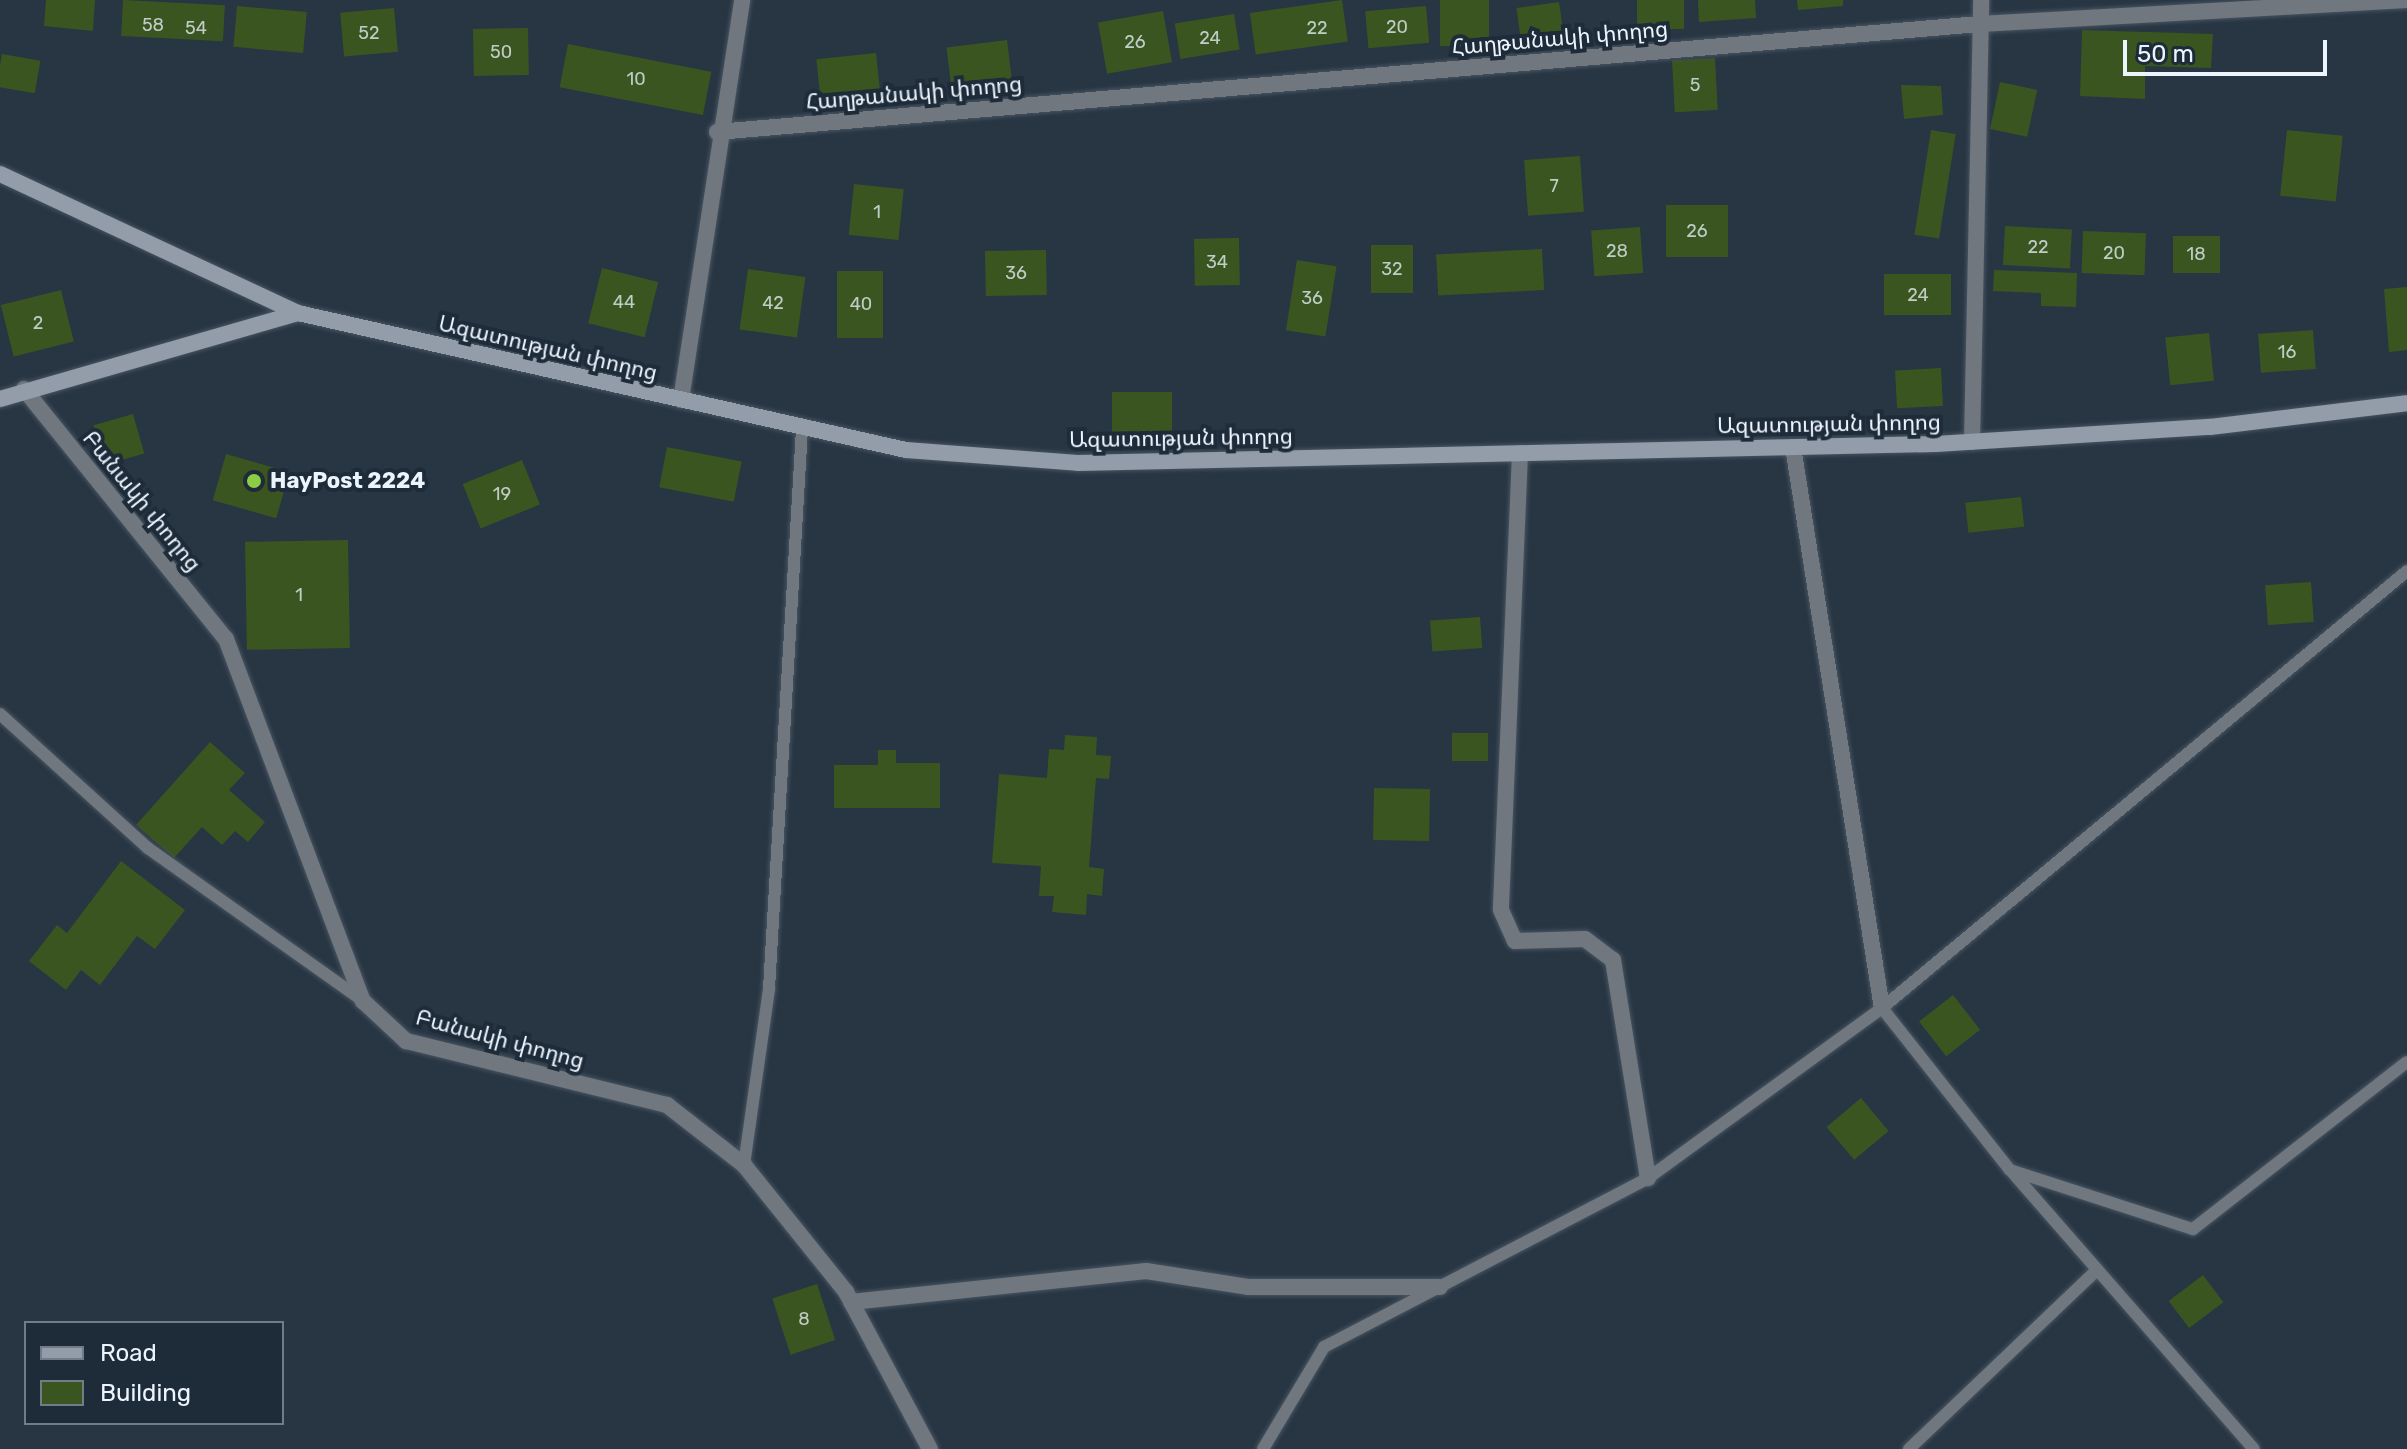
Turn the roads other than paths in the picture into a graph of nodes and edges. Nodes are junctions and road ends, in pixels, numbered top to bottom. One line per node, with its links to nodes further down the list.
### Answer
1 (742, 0): 5 (street)
2 (1981, 0): 4 (street)
3 (2407, 0): 4 (street, Հաղթանակի փողոց)
4 (1979, 24): 5 (street, Հաղթանակի փողոց); 13 (street)
5 (717, 132): 10 (street)
6 (0, 174): 7 (street, Ազատության փողոց)
7 (298, 313): 8 (street); 10 (street, Ազատության փողոց)
8 (24, 389): 9 (street); 18 (street, Բանակի փողոց)
9 (0, 399)
10 (681, 400): 12 (street, Ազատության փողոց)
11 (2407, 403): 13 (street, Ազատության փողոց)
12 (802, 429): 15 (street, Ազատության փողոց); 21 (lane)
13 (1972, 442): 14 (street, Ազատության փողոց)
14 (1793, 447): 15 (street, Ազատության փողոց); 19 (street)
15 (1520, 453): 23 (street)
16 (2407, 571): 19 (lane)
17 (0, 714): 18 (lane)
18 (363, 1001): 21 (street, Բանակի փողոց)
19 (1882, 1008): 22 (lane); 23 (lane)
20 (2407, 1062): 22 (lane)
21 (744, 1165): 26 (street, Բանակի փողոց)
22 (2010, 1170): 24 (lane)
23 (1648, 1178): 25 (lane)
24 (2097, 1270): 29 (lane); 30 (lane)
25 (1440, 1287): 26 (street); 28 (lane)
26 (851, 1302): 27 (street, Բանակի փողոց)
27 (930, 1449)
28 (1263, 1449)
29 (1909, 1449)
30 (2254, 1449)

